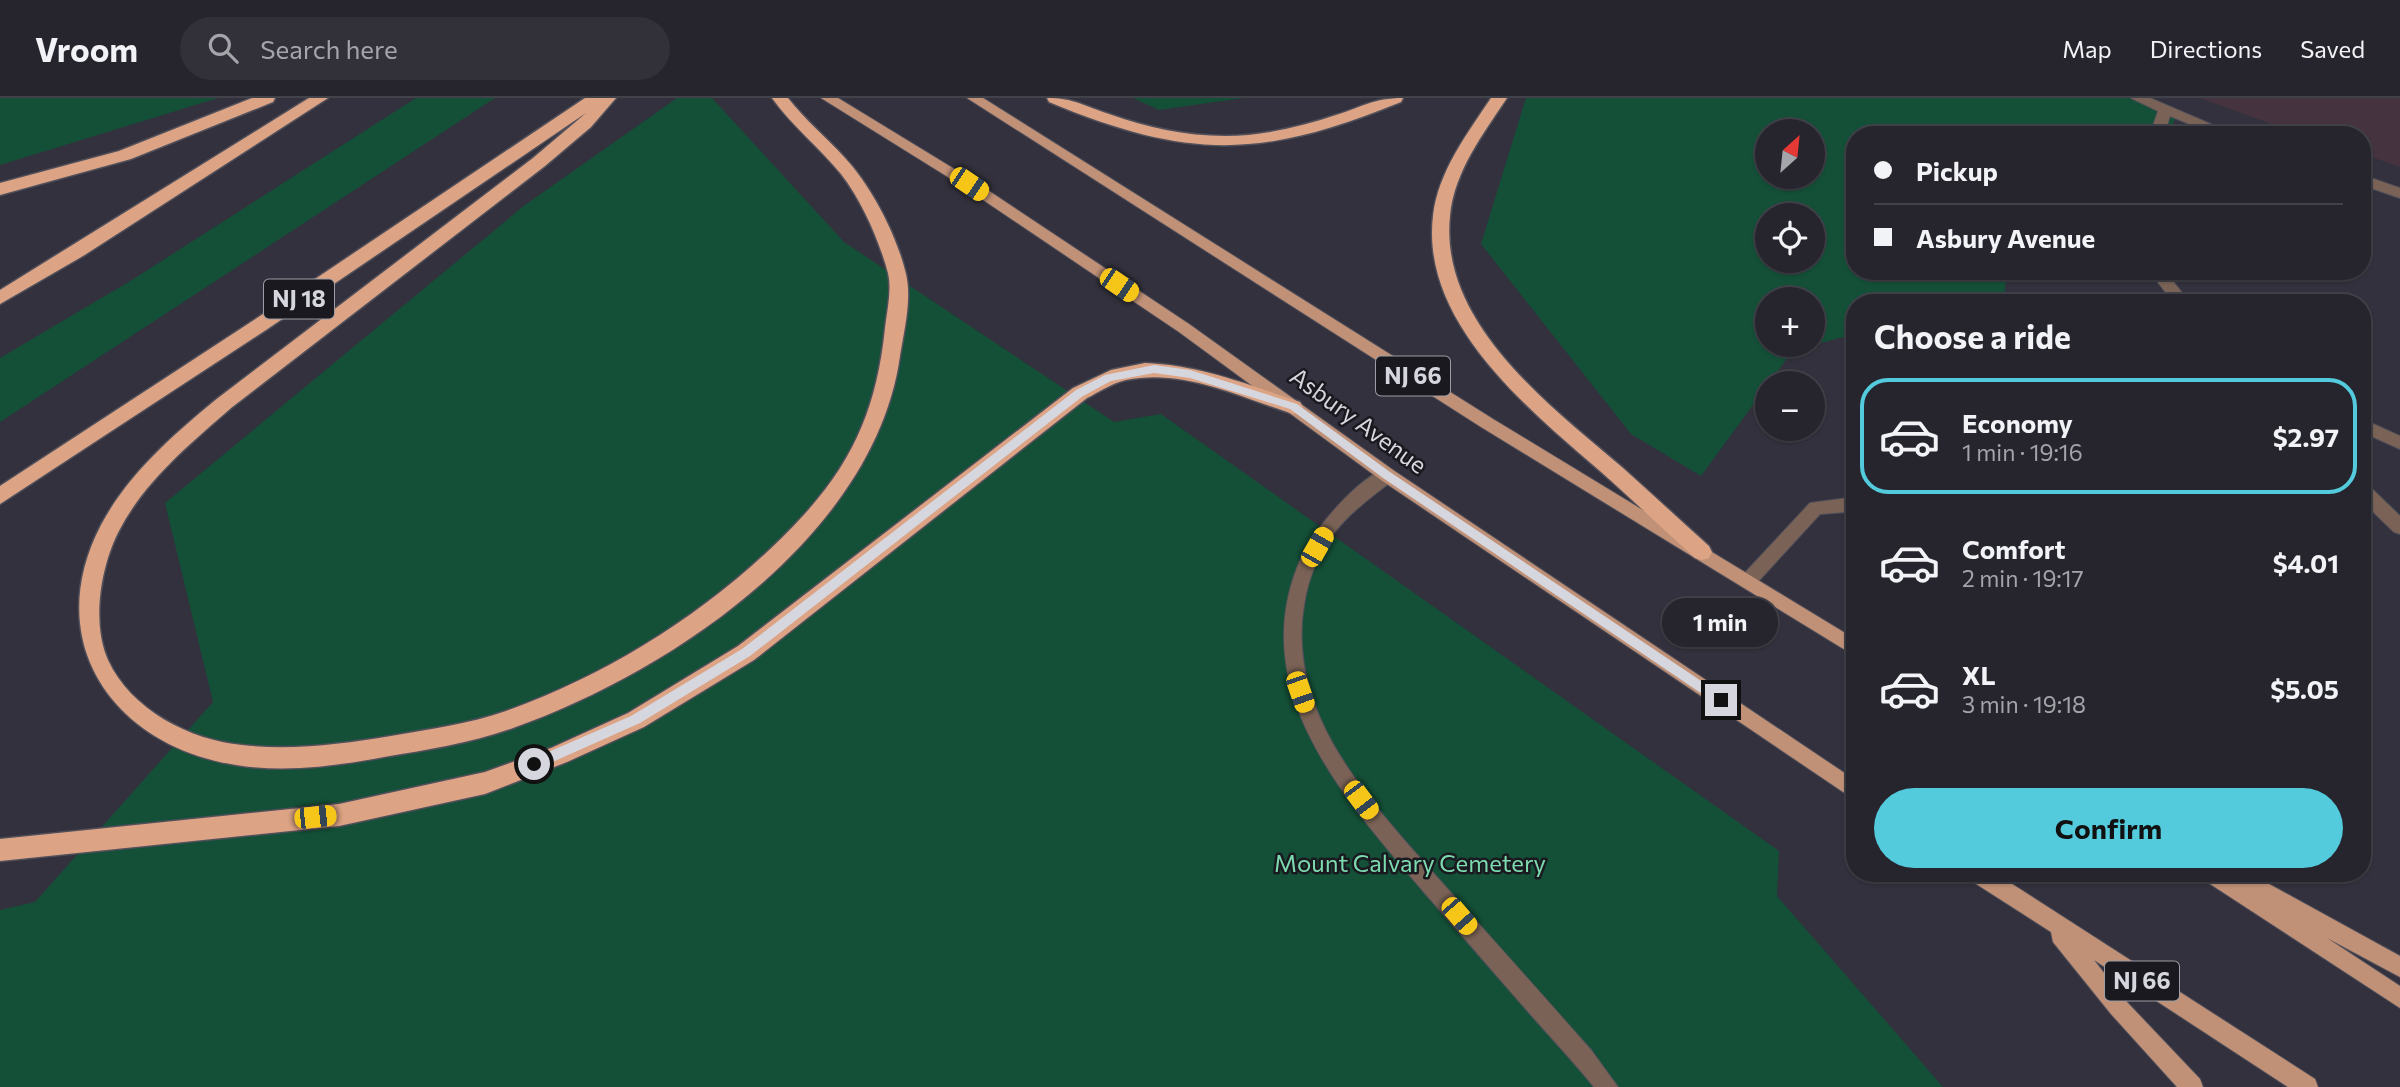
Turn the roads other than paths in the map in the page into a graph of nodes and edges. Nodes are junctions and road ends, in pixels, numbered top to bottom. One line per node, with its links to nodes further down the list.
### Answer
1 (267, 98): 16 (highway)
2 (320, 98): 20 (highway)
3 (596, 98): 25 (highway, NJ 18)
4 (608, 98): 5 (highway)
5 (779, 98)
6 (828, 98): 21 (main road, Asbury Avenue)
7 (974, 98): 29 (main road, NJ 66)
8 (1055, 98): 9 (highway)
9 (1395, 98)
10 (1499, 98): 29 (highway)
11 (2138, 98): 12 (street)
12 (2165, 110): 13 (street); 14 (street)
13 (2160, 126)
14 (2206, 126)
15 (2371, 183): 17 (street)
16 (0, 189)
17 (2400, 193)
18 (2164, 280): 19 (street)
19 (2175, 294)
20 (0, 298)
21 (1293, 407): 24 (main road, Asbury Avenue); 33 (highway)
22 (2371, 430): 23 (street)
23 (2400, 443)
24 (1387, 475): 32 (main road, Asbury Avenue); 40 (street)
25 (0, 496)
26 (2371, 498): 28 (street)
27 (1846, 505): 30 (street)
28 (2397, 520)
29 (1702, 552): 30 (main road, NJ 66)
30 (1748, 581): 31 (main road, NJ 66)
31 (1846, 642)
32 (1846, 785)
33 (0, 850)
34 (1990, 882): 37 (main road, NJ 66)
35 (2225, 882): 39 (main road)
36 (2246, 882): 38 (main road)
37 (2049, 922): 41 (main road); 42 (main road, NJ 66)
38 (2400, 967)
39 (2400, 998)
40 (1606, 1087)
41 (2192, 1087)
42 (2307, 1087)

